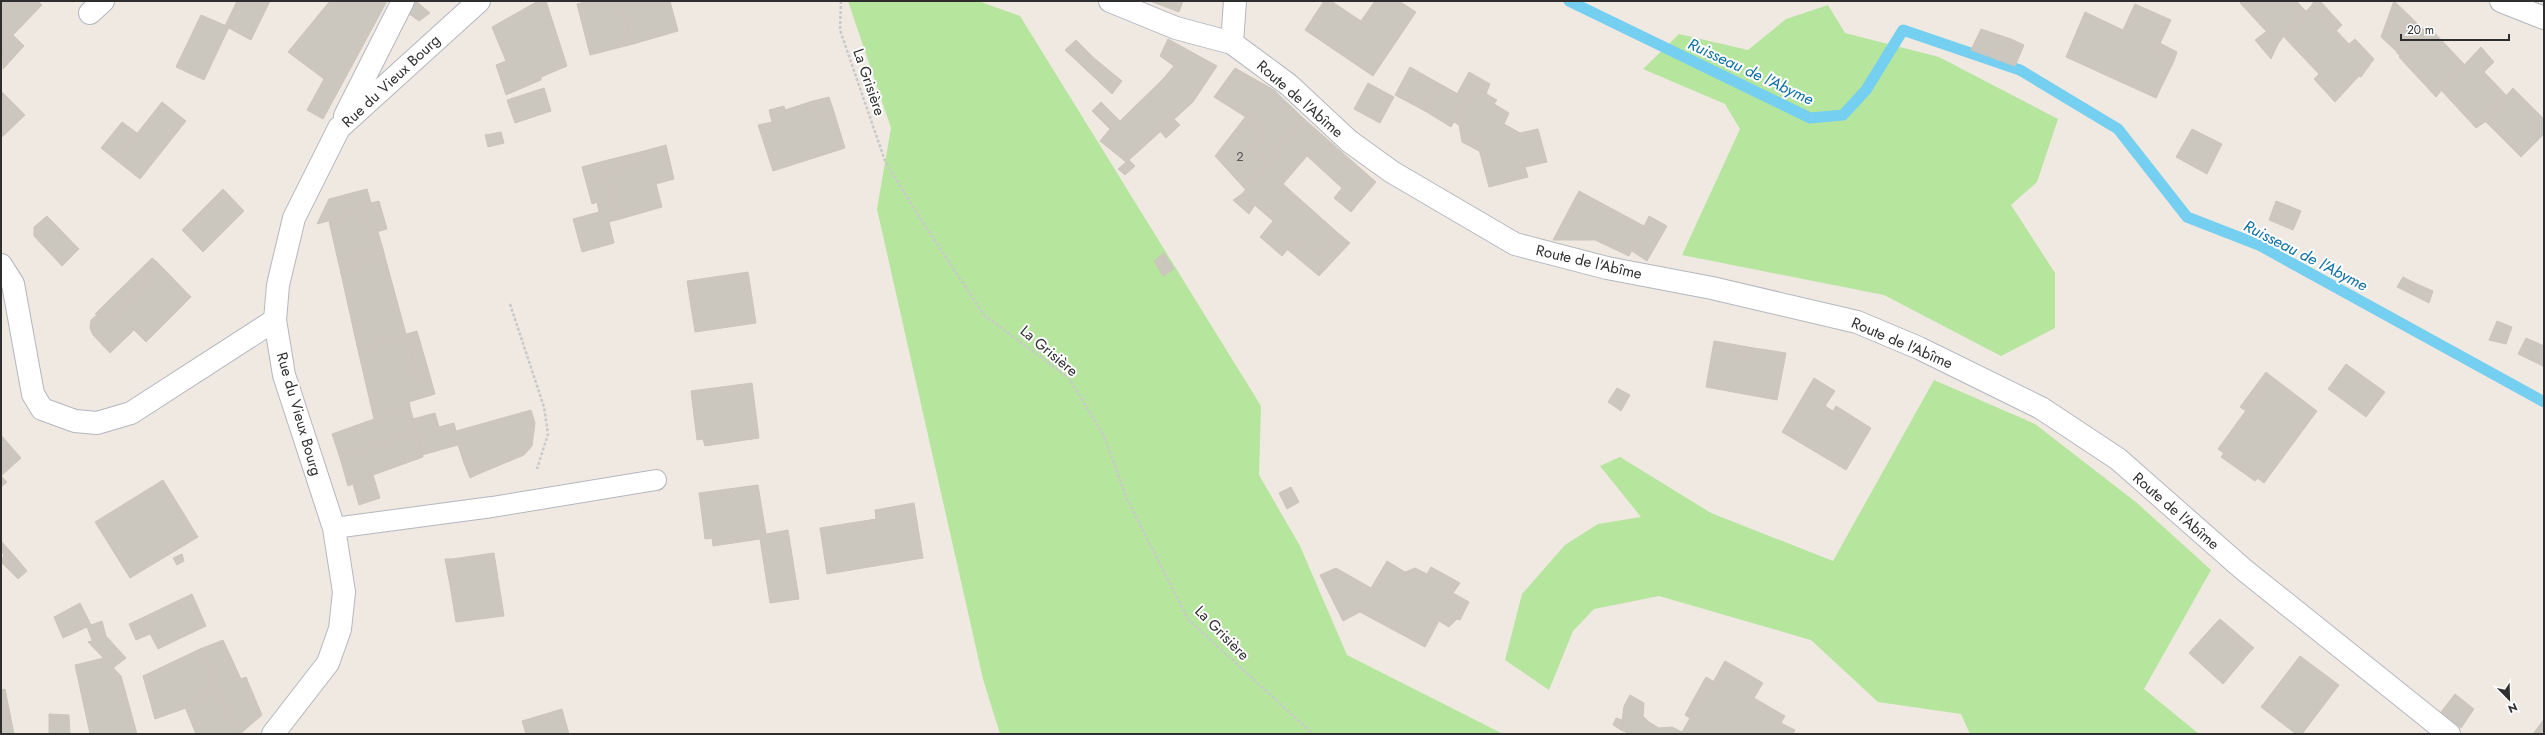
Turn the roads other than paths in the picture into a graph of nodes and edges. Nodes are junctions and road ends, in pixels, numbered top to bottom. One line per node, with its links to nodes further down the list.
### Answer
1 (403, 1): 8 (street)
2 (479, 1): 8 (street, Rue du Vieux Bourg)
3 (1110, 1): 7 (street)
4 (1235, 1): 7 (street)
5 (2501, 1): 6 (street)
6 (2544, 18)
7 (1232, 43): 14 (street, Route de l'Abîme)
8 (339, 128): 10 (street, Rue du Vieux Bourg)
9 (1, 265): 10 (street)
10 (275, 320): 12 (street, Rue du Vieux Bourg)
11 (656, 480): 12 (lane)
12 (334, 528): 13 (street, Rue du Vieux Bourg)
13 (273, 734)
14 (2449, 734)

